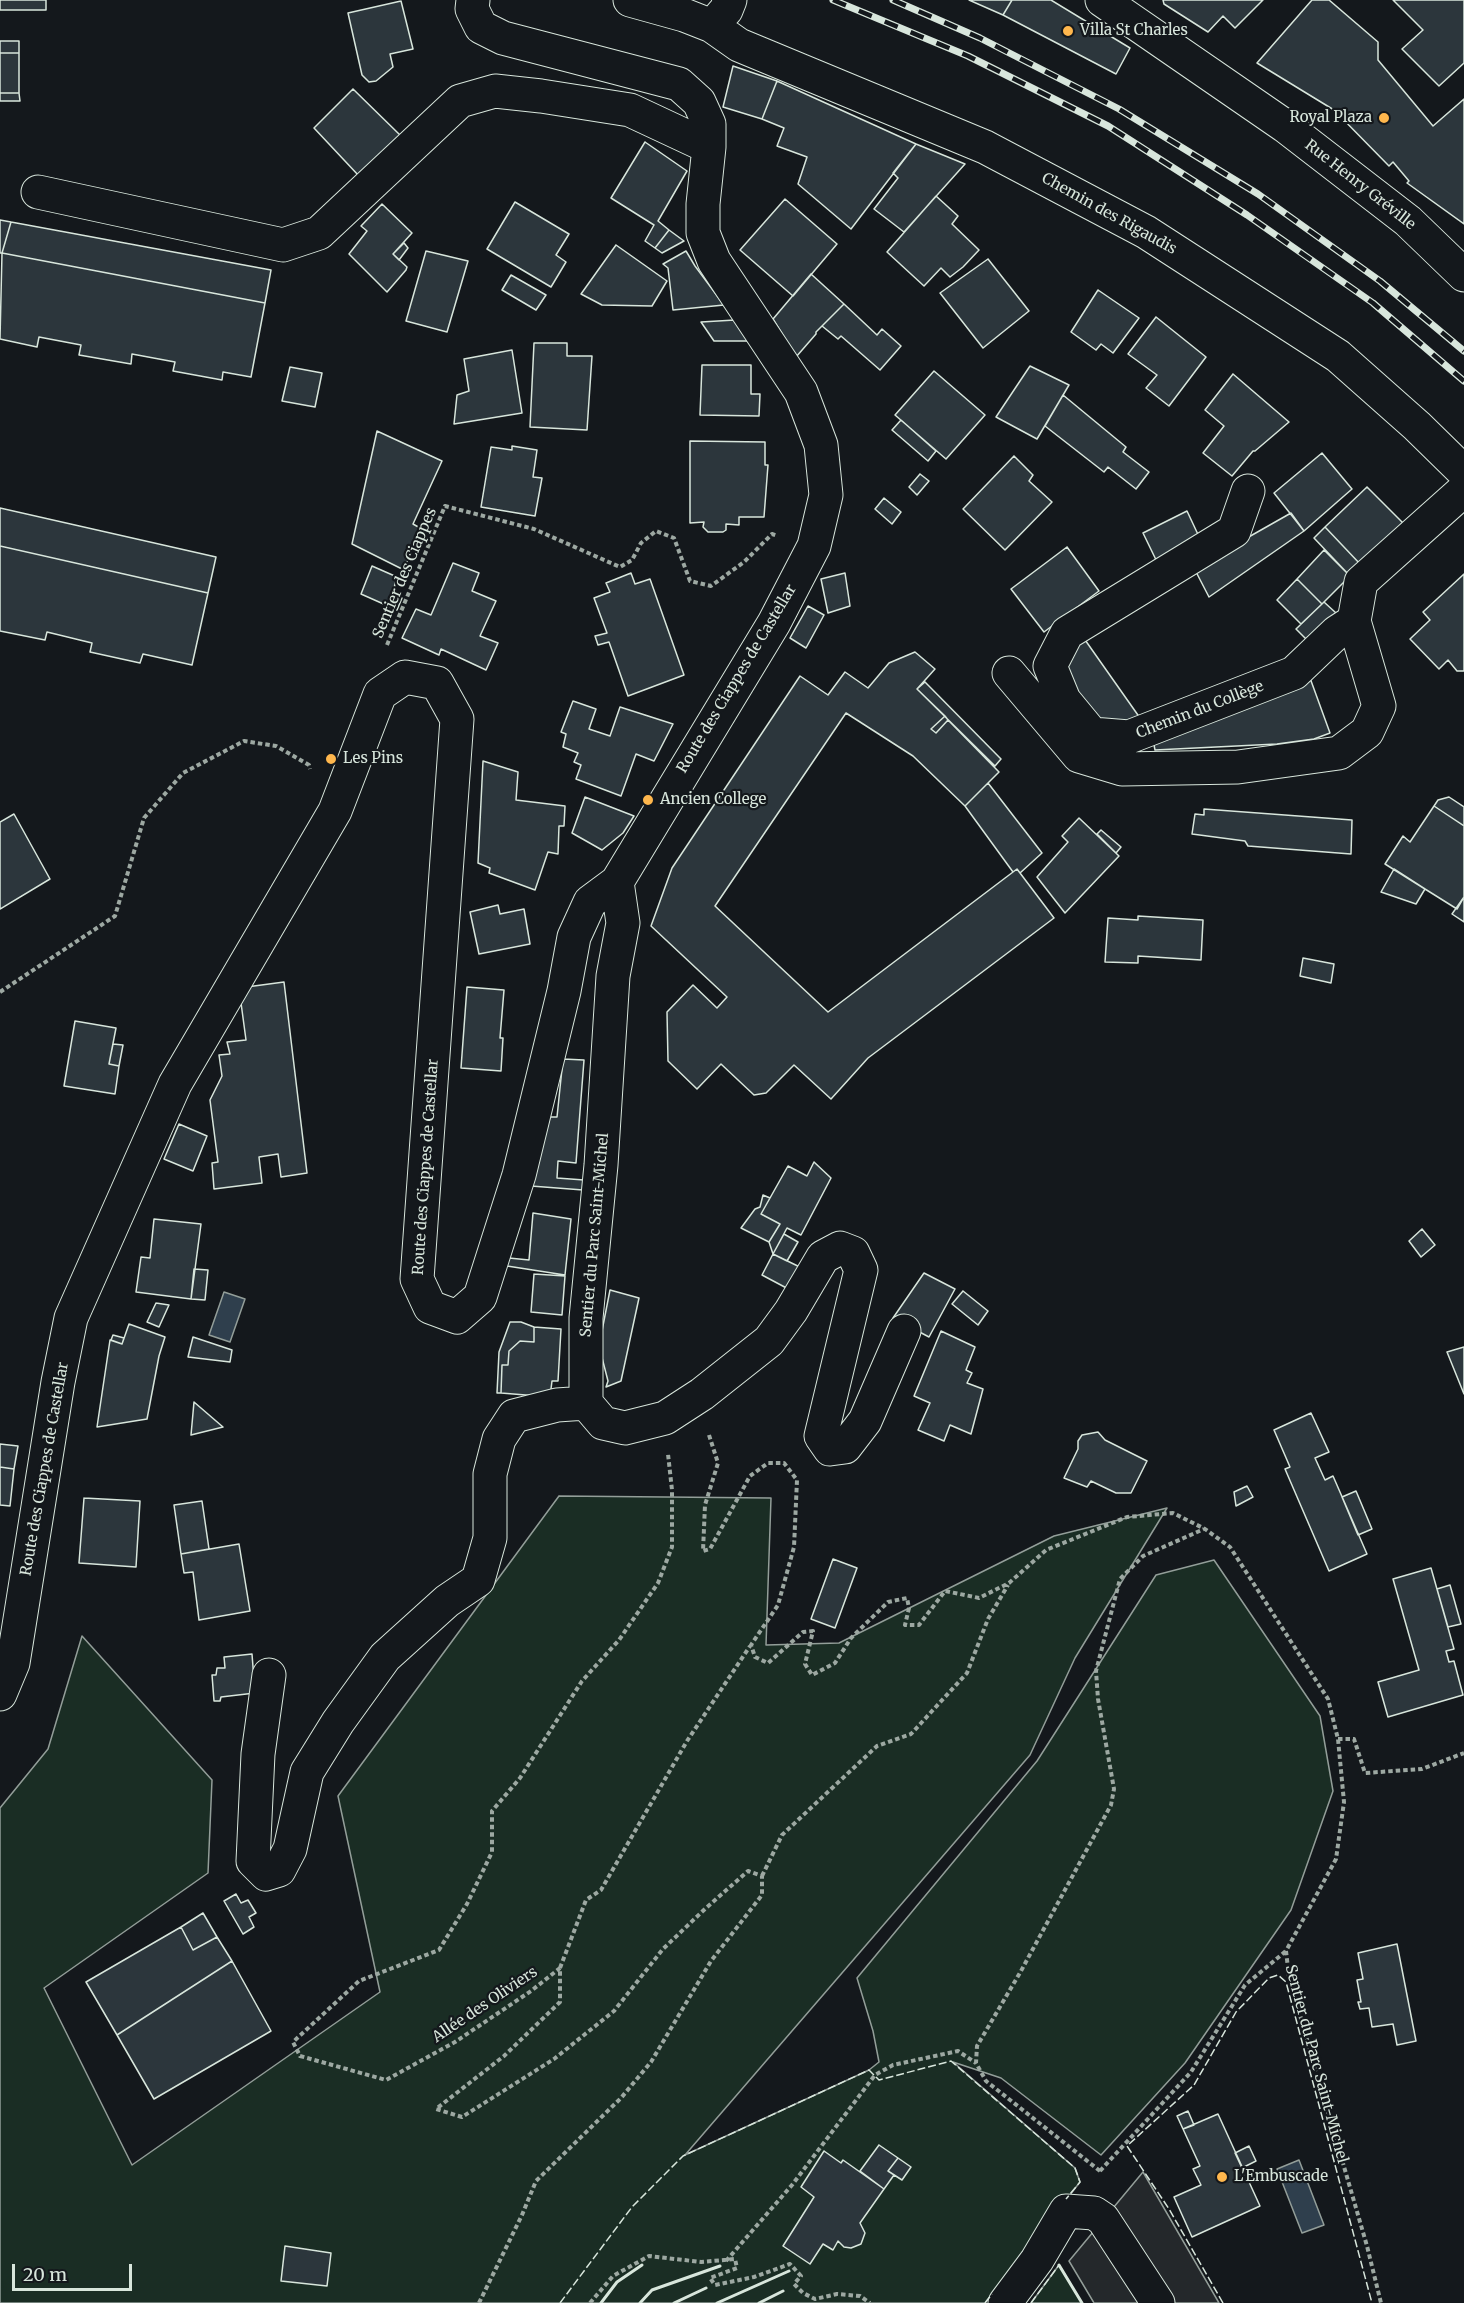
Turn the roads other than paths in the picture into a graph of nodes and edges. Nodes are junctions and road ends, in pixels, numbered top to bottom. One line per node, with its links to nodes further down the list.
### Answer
1 (473, 0): 5 (street, Route des Ciappes de Castellar)
2 (630, 0): 4 (street)
3 (1108, 2): 7 (street, Rue Henry Gréville)
4 (722, 12): 8 (street, Chemin des Rigaudis)
5 (709, 147): 6 (street); 13 (street, Route des Ciappes de Castellar)
6 (39, 192)
7 (1464, 274)
8 (1464, 472)
9 (1464, 490): 11 (street)
10 (1248, 491): 11 (street, Chemin du Collège)
11 (1354, 621): 12 (street)
12 (1009, 673)
13 (617, 882): 15 (street, Sentier du Parc Saint-Michel); 17 (street, Route des Ciappes de Castellar)
14 (904, 1331): 15 (street)
15 (586, 1403): 16 (street)
16 (269, 1675)
17 (0, 1694)
18 (1005, 2303): 19 (street)
19 (1158, 2303)

